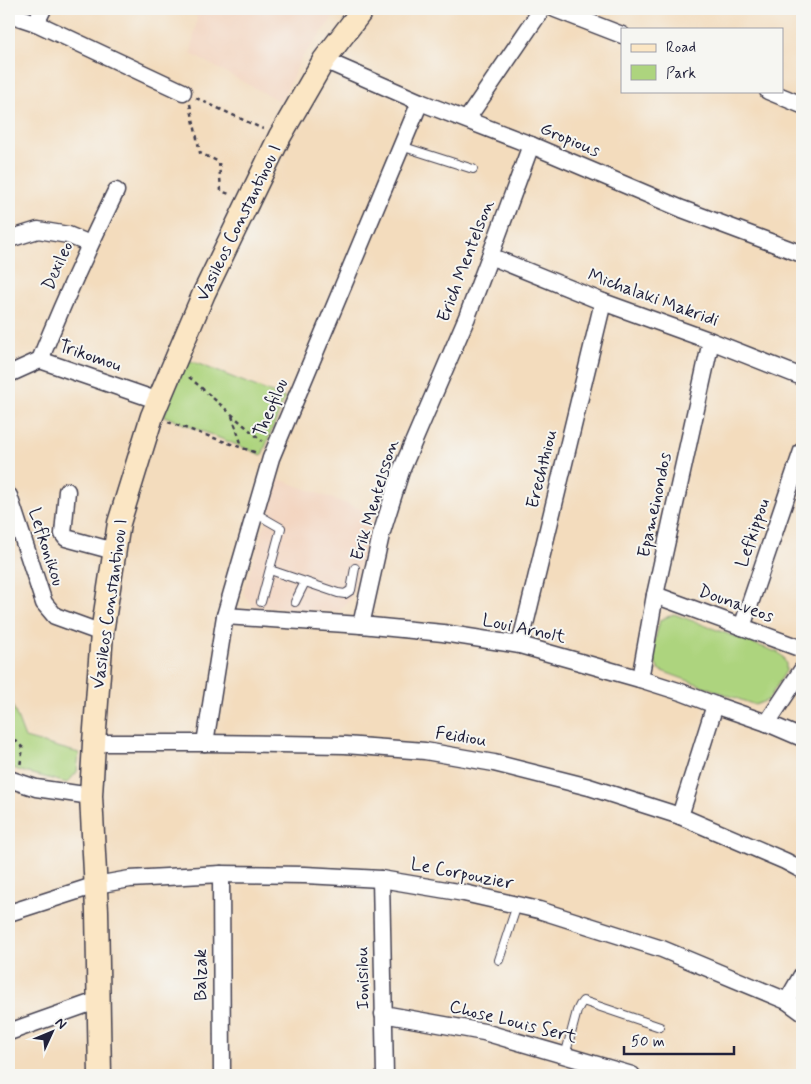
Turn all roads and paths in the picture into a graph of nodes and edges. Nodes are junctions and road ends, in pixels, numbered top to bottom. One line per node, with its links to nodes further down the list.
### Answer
1 (363, 9): 7 (main road, Vasileos Constantinou I)
2 (542, 9): 12 (street)
3 (555, 9): 6 (street)
4 (9, 14): 5 (street)
5 (40, 16): 8 (street)
6 (621, 35)
7 (324, 60): 10 (street, Gropious); 13 (main road, Vasileos Constantinou I)
8 (183, 92): 13 (path); 18 (path)
9 (770, 92): 11 (street)
10 (420, 102): 12 (street, Gropious); 15 (street, Theofilou)
11 (802, 105)
12 (467, 119): 14 (street, Gropious)
13 (280, 136): 18 (main road, Vasileos Constantinou I)
14 (531, 144): 21 (street, Gropious); 22 (street, Erich Mentelson)
15 (401, 146): 16 (lane); 34 (street, Theofilou)
16 (473, 169)
17 (116, 191): 20 (street, Dexileo)
18 (248, 202): 30 (main road, Vasileos Constantinou I)
19 (9, 239): 20 (street)
20 (90, 244): 25 (street, Dexileo)
21 (802, 254)
22 (490, 256): 23 (street, Michalaki Makridi); 29 (street, Erich Mentelson)
23 (603, 302): 24 (street, Michalaki Makridi); 49 (street, Erechthiou)
24 (711, 340): 28 (street, Michalaki Makridi); 42 (street, Epameinondos)
25 (40, 360): 27 (street, Trikomou); 30 (street, Trikomou)
26 (184, 372): 31 (path)
27 (9, 374)
28 (802, 377)
29 (436, 390): 46 (street, Erik Mentelsson)
30 (155, 409): 32 (path); 38 (main road, Vasileos Constantinou I)
31 (232, 414): 32 (path); 34 (path)
32 (242, 447): 34 (path)
33 (802, 451): 47 (street, Lefkippou)
34 (270, 452): 37 (street, Theofilou)
35 (67, 491): 38 (street)
36 (9, 496): 48 (street, Lefkonikou)
37 (255, 513): 40 (lane); 45 (street, Theofilou)
38 (114, 551): 48 (main road, Vasileos Constantinou I)
39 (355, 568): 41 (lane)
40 (270, 570): 41 (lane); 43 (lane)
41 (305, 582): 44 (lane)
42 (655, 595): 47 (street, Dounaveos); 52 (street, Epameinondos)
43 (261, 602)
44 (296, 602)
45 (225, 616): 46 (street, Loui Arnolt); 58 (street, Theofilou)
46 (360, 625): 49 (street, Loui Arnolt)
47 (742, 627): 50 (street, Dounaveos)
48 (102, 633): 57 (main road, Vasileos Constantinou I)
49 (520, 645): 52 (street, Loui Arnolt)
50 (802, 650)
51 (802, 670): 54 (street)
52 (640, 679): 53 (street, Loui Arnolt)
53 (715, 705): 54 (street, Loui Arnolt); 61 (street)
54 (768, 723): 56 (street, Loui Arnolt)
55 (9, 734): 59 (path)
56 (802, 738)
57 (94, 743): 58 (street, Feidiou); 60 (main road, Vasileos Constantinou I)
58 (205, 743): 61 (street, Feidiou)
59 (13, 780): 60 (street)
60 (92, 796): 65 (main road, Vasileos Constantinou I)
61 (680, 816): 62 (street, Feidiou)
62 (802, 870)
63 (221, 874): 64 (street, Le Corpouzier); 65 (street, Le Corpouzier); 78 (street, Balzak)
64 (381, 880): 66 (street, Le Corpouzier); 73 (street, Ionisilou)
65 (96, 885): 67 (street, Le Corpouzier); 70 (main road, Vasileos Constantinou I)
66 (517, 905): 68 (lane); 71 (street, Le Corpouzier)
67 (9, 914)
68 (499, 960)
69 (802, 976): 71 (street)
70 (99, 1000): 75 (street); 77 (main road, Vasileos Constantinou I)
71 (787, 1001): 72 (street, Le Corpouzier)
72 (802, 1012)
73 (383, 1014): 76 (street, Chose Louis Sert); 79 (street, Ionisilou)
74 (660, 1027): 76 (lane)
75 (9, 1032)
76 (565, 1056): 80 (street, Chose Louis Sert)
77 (100, 1075)
78 (222, 1075)
79 (385, 1075)
80 (632, 1075)

